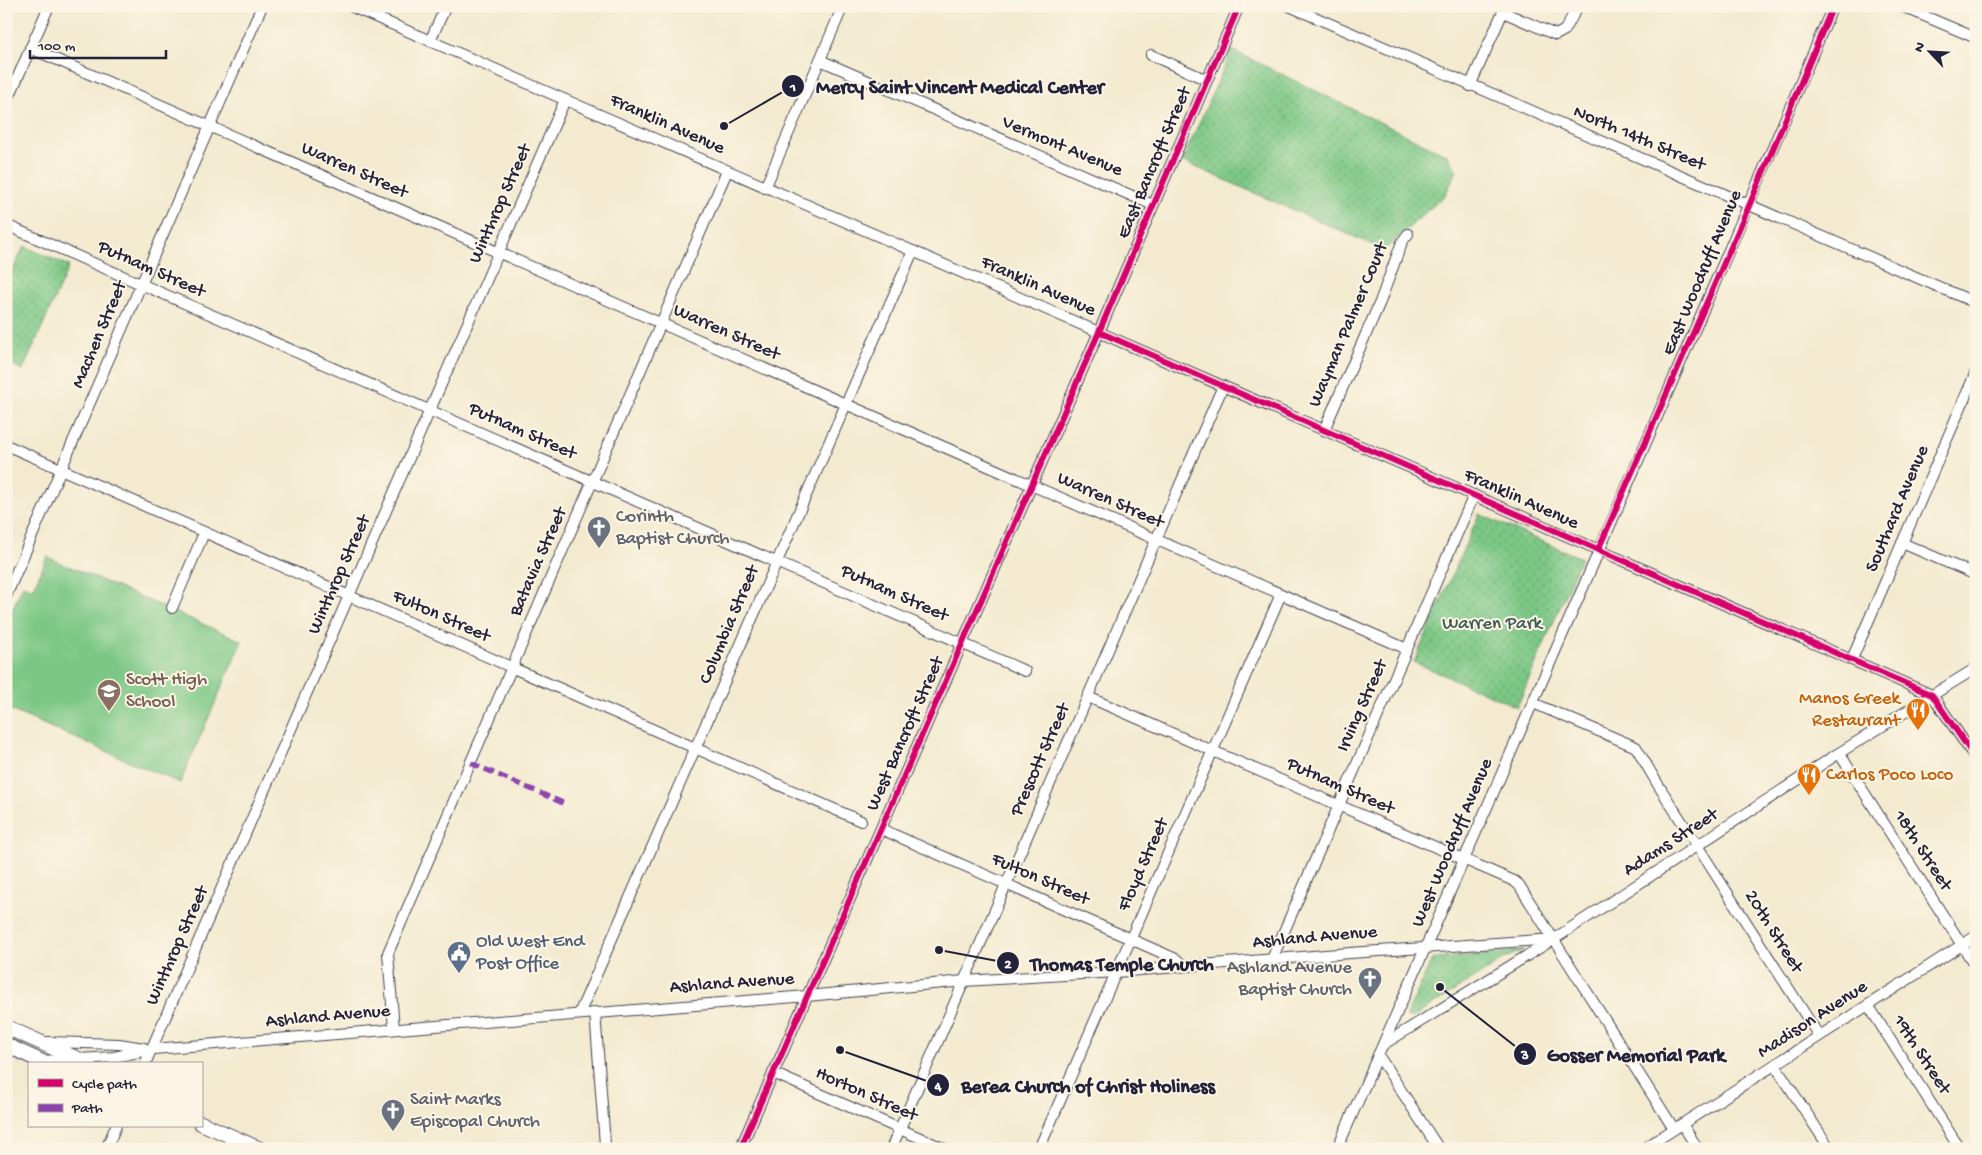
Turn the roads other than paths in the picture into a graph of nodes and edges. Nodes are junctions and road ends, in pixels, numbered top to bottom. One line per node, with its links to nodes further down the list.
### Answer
1 (48, 6): 14 (street)
2 (262, 6): 21 (street, Machen Street)
3 (350, 6): 13 (street, Franklin Avenue)
4 (446, 6): 13 (street)
5 (843, 6): 16 (street)
6 (1239, 6): 17 (street, East Bancroft Street)
7 (1288, 6): 18 (street, North 14th Street)
8 (1578, 6): 11 (street)
9 (1833, 6): 25 (street, East Woodruff Avenue)
10 (1901, 6): 12 (street)
11 (1504, 9): 18 (street)
12 (1976, 38)
13 (430, 41): 19 (street, Franklin Avenue)
14 (30, 48): 20 (street); 21 (street, Warren Street)
15 (1151, 55): 17 (street)
16 (820, 60): 23 (street); 24 (street, Vermont Avenue)
17 (1207, 80): 24 (street, East Bancroft Street)
18 (1470, 86): 25 (street, North 14th Street)
19 (565, 100): 22 (street, Franklin Avenue); 29 (street, Winthrop Street)
20 (6, 104)
21 (210, 127): 29 (street, Warren Street); 30 (street, Machen Street)
22 (728, 171): 23 (street, Franklin Avenue); 32 (street, Batavia Street)
23 (765, 188): 28 (street, Franklin Avenue)
24 (1153, 205): 33 (street, East Bancroft Street)
25 (1749, 206): 31 (street, North 14th Street); 47 (street, East Woodruff Avenue)
26 (6, 225): 30 (street, Putnam Street)
27 (1408, 234): 38 (street, Wayman Palmer Court)
28 (913, 251): 33 (street, Franklin Avenue); 36 (street, Columbia Street)
29 (499, 253): 32 (street, Warren Street); 37 (street, Winthrop Street)
30 (142, 284): 37 (street, Putnam Street); 40 (street, Machen Street)
31 (1976, 303)
32 (662, 324): 36 (street, Warren Street); 41 (street, Batavia Street)
33 (1099, 332): 35 (street, Franklin Avenue); 42 (street, West Bancroft Street)
34 (1976, 372): 46 (street, Southard Avenue)
35 (1223, 386): 38 (street, Franklin Avenue); 45 (street, Prescott Street)
36 (846, 404): 42 (street, Warren Street); 48 (street, Columbia Street)
37 (430, 411): 41 (street, Putnam Street); 52 (street, Winthrop Street)
38 (1324, 430): 43 (street, Franklin Avenue)
39 (6, 445): 40 (street, Fulton Street)
40 (61, 470): 44 (street, Fulton Street); 51 (street, Machen Street)
41 (593, 482): 48 (street, Putnam Street); 57 (street, Batavia Street)
42 (1031, 486): 45 (street, Warren Street); 54 (street, West Bancroft Street)
43 (1474, 496): 47 (street, Franklin Avenue); 55 (street, Irving Street)
44 (204, 533): 52 (street, Fulton Street); 53 (street)
45 (1156, 540): 50 (street, Warren Street); 61 (street, Prescott Street)
46 (1902, 543): 49 (street); 56 (street, Southard Avenue)
47 (1598, 550): 56 (street, Franklin Avenue); 62 (street, West Woodruff Avenue)
48 (777, 562): 54 (street, Putnam Street); 63 (street, Columbia Street)
49 (1976, 575)
50 (1281, 594): 55 (street, Warren Street); 64 (street, Floyd Street)
51 (6, 596)
52 (350, 596): 57 (street, Fulton Street); 93 (street, Winthrop Street)
53 (172, 608)
54 (962, 643): 59 (street, Putnam Street); 69 (street, West Bancroft Street)
55 (1407, 649): 67 (street, Irving Street)
56 (1852, 660): 60 (street, Franklin Avenue)
57 (511, 668): 63 (street, Fulton Street); 88 (street, Batavia Street)
58 (1976, 668): 60 (street, Adams Street)
59 (1025, 670)
60 (1932, 695): 65 (street, Adams Street); 66 (street)
61 (1088, 697): 64 (street, Putnam Street); 72 (street, Prescott Street)
62 (1532, 703): 70 (street); 71 (street, West Woodruff Avenue)
63 (696, 748): 68 (street, Fulton Street); 86 (street, Columbia Street)
64 (1213, 751): 67 (street, Putnam Street); 75 (street, Floyd Street)
65 (1839, 753): 70 (street, Adams Street); 76 (street, 18th Street)
66 (1976, 759)
67 (1339, 806): 71 (street, Putnam Street); 78 (street, Irving Street)
68 (861, 821)
69 (880, 829): 72 (street, Fulton Street); 83 (street, West Bancroft Street)
70 (1698, 846): 74 (street, Adams Street); 89 (street, 20th Street)
71 (1464, 860): 74 (street, Putnam Street); 77 (street, West Woodruff Avenue)
72 (1006, 884): 75 (street, Fulton Street); 82 (street, Prescott Street)
73 (1976, 936): 76 (street, Madison Avenue)
74 (1554, 939): 77 (street, Ashland Avenue); 91 (street, Adams Street); 101 (street, Putnam Street)
75 (1130, 940): 79 (street, Fulton Street); 81 (street, Floyd Street)
76 (1962, 945): 80 (street, 18th Street); 84 (street, Madison Avenue)
77 (1427, 947): 78 (street, Ashland Avenue); 91 (street, West Woodruff Avenue)
78 (1272, 959): 79 (street, Ashland Avenue)
79 (1184, 966): 81 (street, Ashland Avenue)
80 (1976, 967)
81 (1116, 972): 82 (street, Ashland Avenue); 111 (street, Floyd Street)
82 (964, 981): 83 (street, Ashland Avenue); 103 (street, Prescott Street)
83 (807, 996): 85 (street, Ashland Avenue); 99 (street, West Bancroft Street)
84 (1868, 1005): 89 (street, Madison Avenue); 117 (street, 19th Street)
85 (595, 1012): 86 (street, Ashland Avenue); 105 (street)
86 (579, 1014): 88 (street, Ashland Avenue)
87 (6, 1026): 90 (main road)
88 (394, 1029): 93 (street, Ashland Avenue)
89 (1819, 1036): 98 (street, Madison Avenue)
90 (43, 1042): 93 (street, Ashland Avenue); 96 (main road)
91 (1383, 1044): 94 (street, West Woodruff Avenue)
92 (6, 1046): 95 (main road)
93 (153, 1049): 96 (street, Ashland Avenue); 97 (street, Winthrop Street)
94 (1378, 1055): 112 (street, West Woodruff Avenue); 113 (street)
95 (44, 1062): 96 (street, Ashland Avenue)
96 (85, 1062)
97 (147, 1062)
98 (1775, 1065): 101 (street, Madison Avenue); 116 (street)
99 (773, 1073): 103 (street, Horton Street); 108 (street, West Bancroft Street)
100 (202, 1124): 104 (main road)
101 (1678, 1127): 114 (street, Madison Avenue); 115 (street, Putnam Street)
102 (115, 1128): 106 (street)
103 (900, 1129): 109 (street, Prescott Street); 110 (street, Horton Street)
104 (230, 1142): 107 (main road)
105 (606, 1145)
106 (106, 1149)
107 (260, 1149)
108 (740, 1149)
109 (891, 1149)
110 (945, 1149)
111 (1039, 1149)
112 (1337, 1149)
113 (1439, 1149)
114 (1643, 1149)
115 (1698, 1149)
116 (1830, 1149)
117 (1960, 1149)

